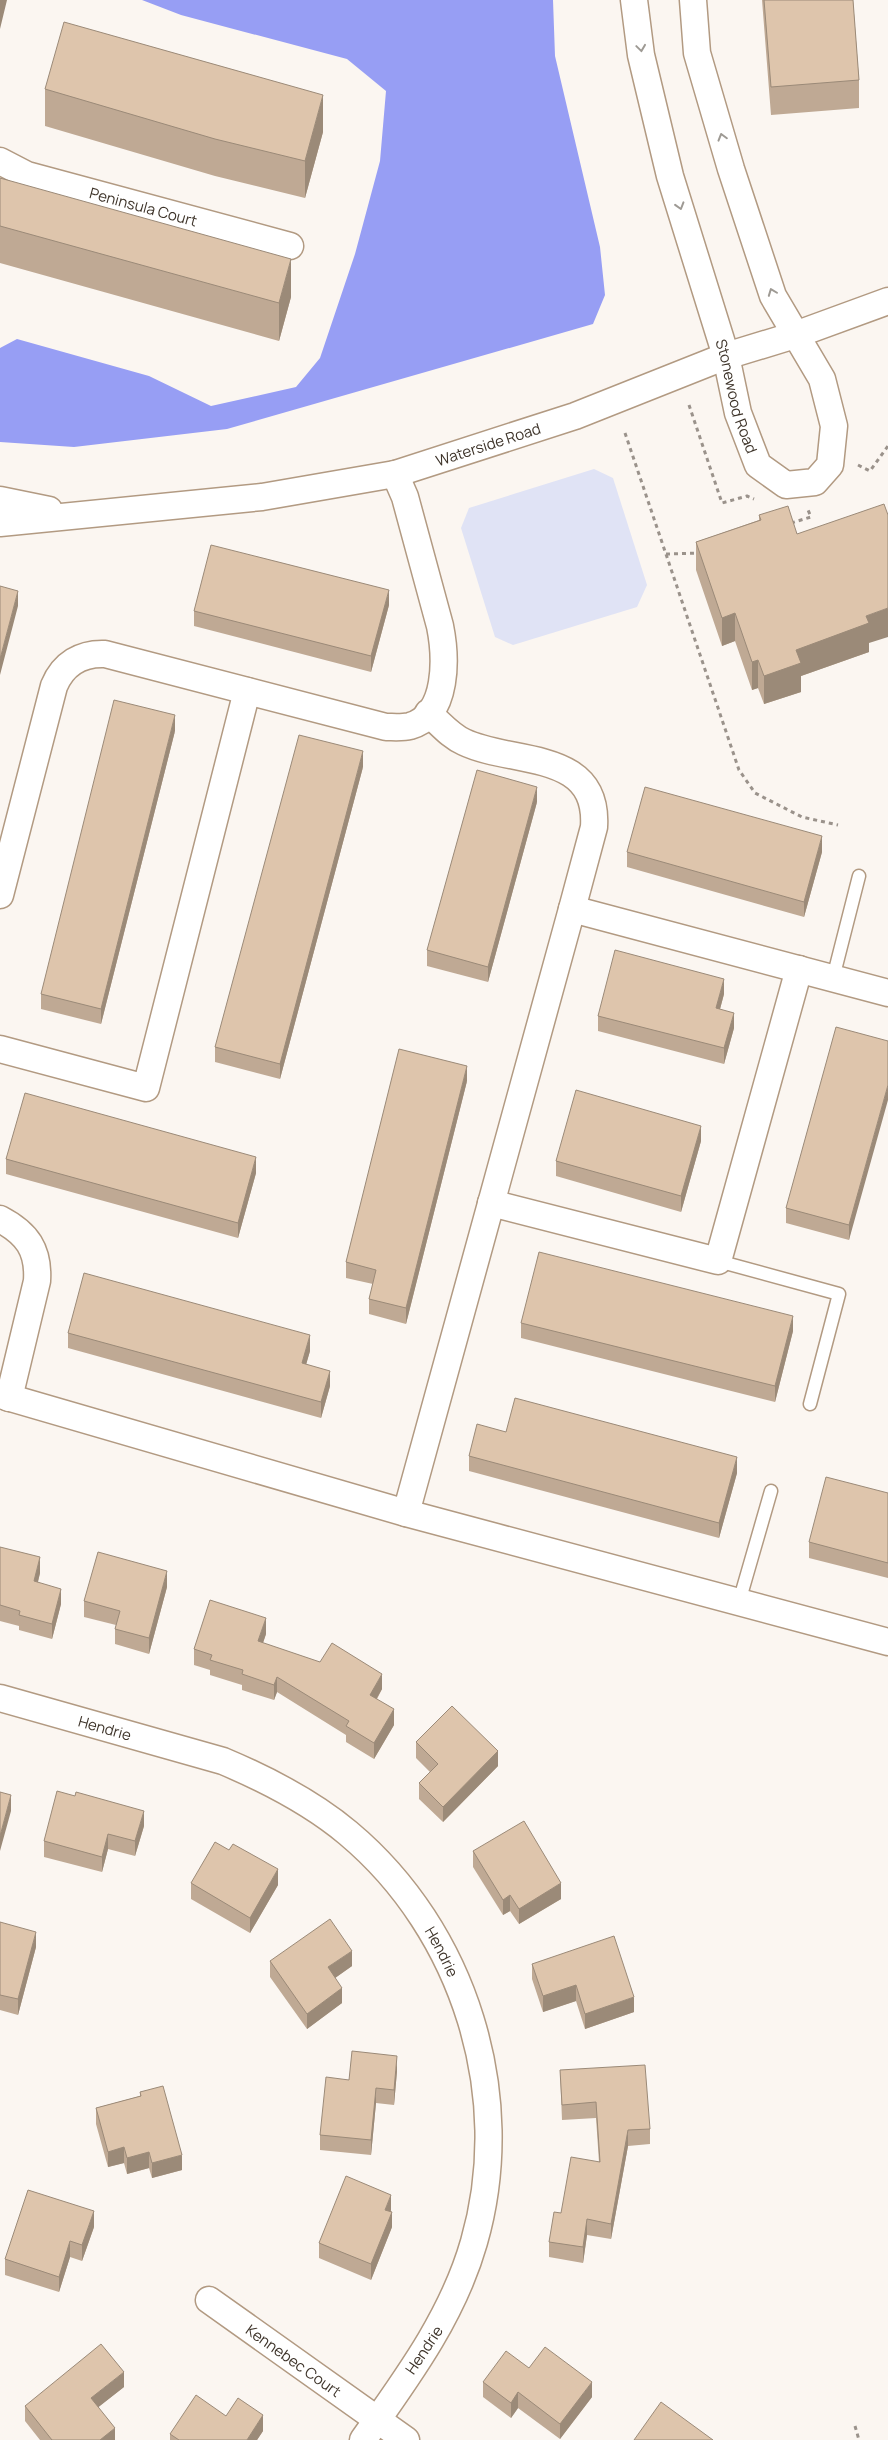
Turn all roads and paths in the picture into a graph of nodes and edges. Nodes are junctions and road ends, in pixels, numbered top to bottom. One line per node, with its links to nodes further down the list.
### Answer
1 (634, 0): 7 (street, Stonewood Road, one-way to 7)
2 (693, 0): 6 (street, Stonewood Road, one-way to 2)
3 (0, 161): 4 (street, Peninsula Court)
4 (290, 246)
5 (888, 301): 6 (street, Waterside Road)
6 (795, 335): 7 (street, Waterside Road); 7 (street, Stonewood Road)
7 (726, 356): 9 (street, Waterside Road)
8 (625, 433): 16 (path)
9 (395, 474): 12 (street, Waterside Road); 18 (street)
10 (0, 500): 12 (street, Waterside Road)
11 (807, 508): 14 (path)
12 (71, 515): 13 (street, Waterside Road)
13 (0, 523)
14 (785, 525)
15 (708, 552): 16 (path)
16 (666, 554): 19 (path)
17 (247, 691): 18 (street); 21 (street); 26 (street)
18 (428, 713): 22 (street)
19 (838, 825)
20 (860, 876): 24 (lane)
21 (0, 895)
22 (572, 909): 23 (street); 27 (street)
23 (799, 969): 24 (street); 29 (street)
24 (833, 978): 25 (street)
25 (888, 993)
26 (0, 1049)
27 (491, 1203): 29 (street); 33 (street)
28 (0, 1219): 30 (street)
29 (718, 1261): 31 (lane)
30 (4, 1397): 33 (street)
31 (810, 1404)
32 (771, 1491): 34 (lane)
33 (406, 1513): 34 (street)
34 (739, 1602): 35 (street)
35 (888, 1642)
36 (0, 1698): 39 (street, Hendrie)
37 (208, 2300): 39 (street, Kennebec Court)
38 (855, 2426): 41 (path)
39 (370, 2430): 40 (street, Kennebec Court)
40 (406, 2440)
41 (859, 2440)

